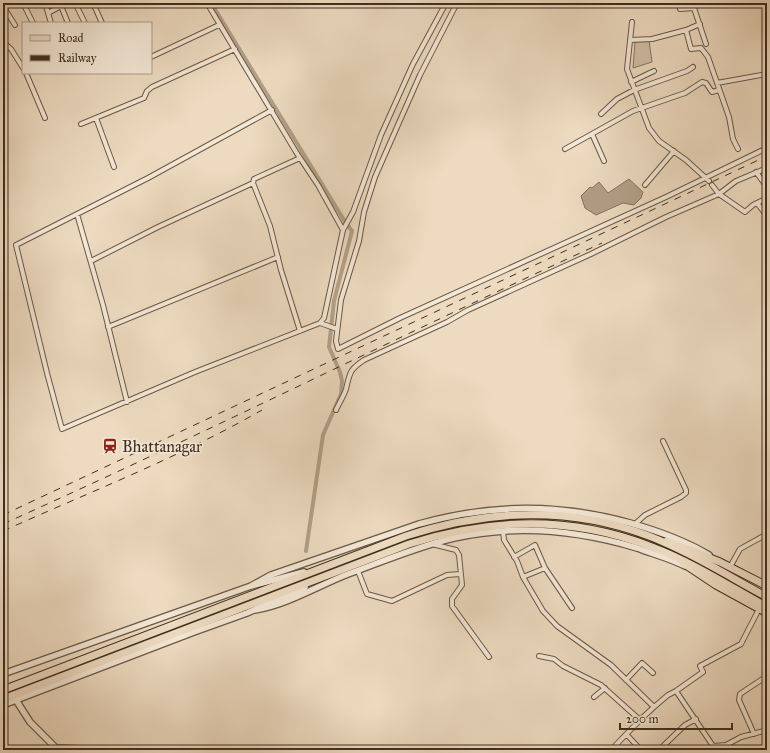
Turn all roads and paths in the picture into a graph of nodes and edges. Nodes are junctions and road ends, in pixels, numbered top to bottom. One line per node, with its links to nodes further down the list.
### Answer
1 (23, 3): 12 (street)
2 (45, 3): 11 (street)
3 (75, 3): 15 (street)
4 (93, 3): 16 (street)
5 (214, 3): 9 (street)
6 (446, 3): 62 (street)
7 (457, 3): 67 (street)
8 (679, 3): 18 (street)
9 (208, 4): 20 (street)
10 (3, 6): 19 (street)
11 (48, 13): 13 (street); 14 (street)
12 (32, 22)
13 (51, 22)
14 (68, 22)
15 (84, 22)
16 (102, 22)
17 (632, 22): 22 (street)
18 (700, 24): 21 (street); 24 (street)
19 (15, 25)
20 (219, 25): 25 (street); 26 (street)
21 (686, 30): 22 (street); 33 (street)
22 (630, 40): 32 (street)
23 (4, 44): 27 (street)
24 (706, 44)
25 (235, 49): 37 (street); 40 (street)
26 (152, 57)
27 (22, 66)
28 (693, 67): 34 (street)
29 (654, 71): 32 (street)
30 (26, 74): 39 (street)
31 (767, 74): 33 (street)
32 (631, 82): 34 (street)
33 (717, 83): 35 (street)
34 (634, 90): 36 (street); 38 (street)
35 (719, 90): 36 (street); 45 (street)
36 (641, 108): 42 (street); 46 (street)
37 (272, 110): 47 (street); 60 (street)
38 (601, 114)
39 (45, 118)
40 (96, 118): 41 (street); 49 (street)
41 (82, 124)
42 (592, 134): 44 (street); 48 (street)
43 (767, 148): 52 (street)
44 (565, 149)
45 (738, 149)
46 (674, 151): 52 (street); 54 (street)
47 (300, 158): 53 (street); 62 (street)
48 (604, 161)
49 (114, 167)
50 (767, 168): 51 (street)
51 (756, 172): 56 (street); 57 (street)
52 (707, 179): 67 (street)
53 (253, 183): 63 (street); 64 (street)
54 (646, 185)
55 (712, 185): 57 (street)
56 (767, 187)
57 (719, 194): 59 (street); 70 (street)
58 (767, 198): 59 (street)
59 (757, 203): 61 (street)
60 (77, 214): 64 (street); 69 (street)
61 (767, 216)
62 (343, 230): 65 (street)
63 (278, 257): 66 (street); 68 (street)
64 (91, 261): 66 (street)
65 (320, 323): 67 (street); 68 (street)
66 (108, 327): 69 (street)
67 (337, 329)
68 (300, 331): 69 (street)
69 (127, 402)
70 (336, 410)
71 (663, 441): 72 (street)
72 (635, 524): 79 (street); 88 (street)
73 (503, 531): 76 (street); 78 (street); 85 (street)
74 (767, 534): 80 (street)
75 (649, 536): 79 (main road); 81 (main road); 90 (main road)
76 (432, 544): 84 (street); 86 (street)
77 (668, 554): 83 (main road); 85 (main road); 92 (main road)
78 (514, 557): 82 (street); 87 (street)
79 (720, 562): 80 (main road)
80 (730, 567): 89 (main road)
81 (320, 568): 88 (street); 102 (main road)
82 (545, 568): 87 (street); 91 (street)
83 (337, 571): 93 (street); 105 (main road)
84 (358, 571): 86 (street); 93 (street)
85 (698, 573): 92 (main road)
86 (460, 574): 96 (street)
87 (523, 577): 100 (street)
88 (251, 586): 98 (street)
89 (767, 586)
90 (767, 597)
91 (572, 608)
92 (763, 608): 94 (main road); 103 (street)
93 (255, 610): 106 (street)
94 (767, 613)
95 (539, 656): 101 (street)
96 (489, 657)
97 (653, 673): 100 (street)
98 (3, 674)
99 (767, 676): 112 (street)
100 (626, 680): 108 (street)
101 (604, 688): 104 (street); 109 (street)
102 (3, 690)
103 (676, 691): 108 (street); 110 (street)
104 (594, 697)
105 (3, 698)
106 (16, 700): 107 (street); 116 (street)
107 (3, 705)
108 (654, 707): 109 (street)
109 (640, 720): 113 (street)
110 (696, 720): 115 (street); 119 (street)
111 (767, 730): 112 (street)
112 (754, 734): 114 (street)
113 (627, 735): 117 (street); 118 (street)
114 (726, 745): 115 (street); 121 (street)
115 (713, 746): 120 (street)
116 (104, 750)
117 (610, 750)
118 (641, 750)
119 (659, 750)
120 (706, 750)
121 (728, 750)

